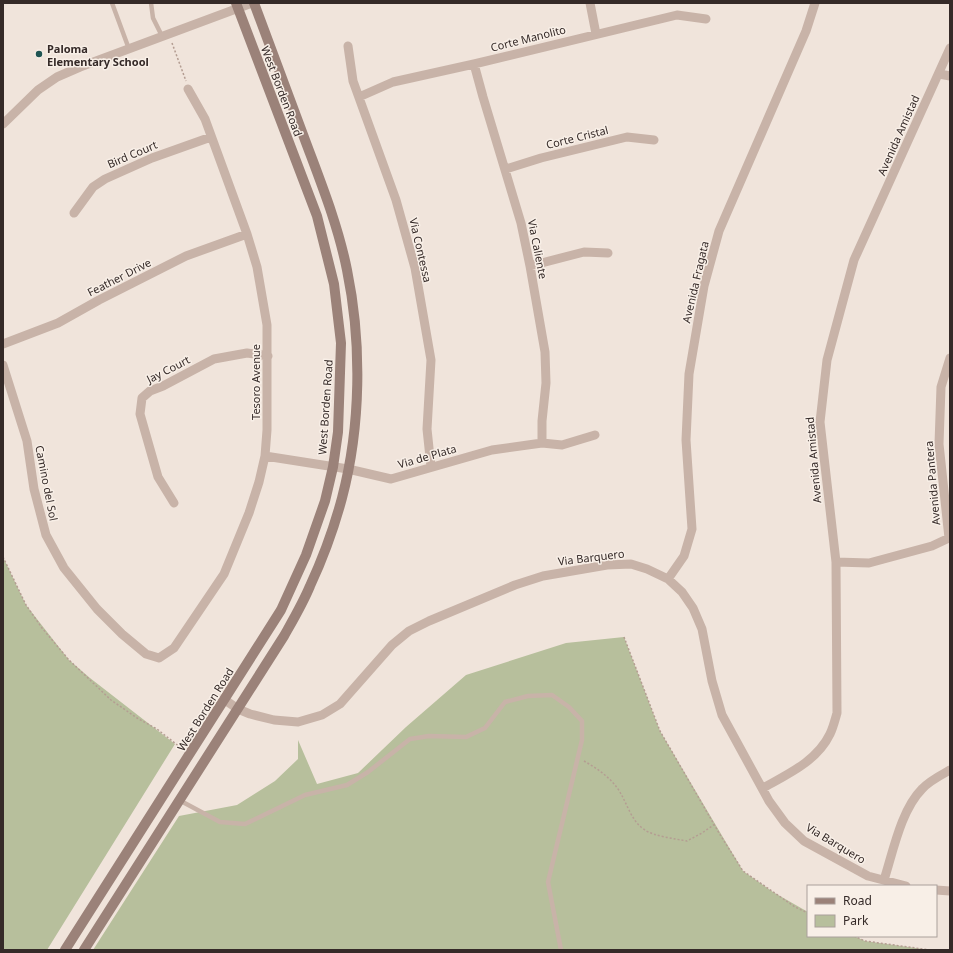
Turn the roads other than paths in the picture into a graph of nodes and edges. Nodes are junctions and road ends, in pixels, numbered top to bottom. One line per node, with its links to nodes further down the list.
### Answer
1 (112, 3): 12 (lane)
2 (151, 3): 9 (lane)
3 (253, 3): 6 (street); 35 (main road, West Borden Road)
4 (590, 3): 8 (street)
5 (815, 3): 38 (street, Avenida Fragata)
6 (237, 6): 9 (street); 33 (main road, West Borden Road)
7 (706, 19): 8 (street, Corte Manolito)
8 (596, 34): 13 (street, Corte Manolito)
9 (166, 35): 12 (street)
10 (348, 46): 17 (street, Via Contessa)
11 (950, 48): 14 (street, Avenida Amistad)
12 (129, 49): 18 (street)
13 (474, 64): 17 (street, Corte Manolito); 21 (street, Via Caliente)
14 (938, 74): 15 (street); 37 (street, Avenida Amistad)
15 (950, 76)
16 (188, 89): 19 (street, Tesoro Avenue)
17 (359, 97): 34 (street, Via Contessa)
18 (3, 124)
19 (211, 137): 22 (street, Bird Court); 23 (street, Tesoro Avenue)
20 (654, 140): 21 (street, Corte Cristal)
21 (506, 169): 25 (street, Via Caliente)
22 (74, 213)
23 (247, 234): 26 (street, Feather Drive); 27 (street, Tesoro Avenue)
24 (608, 253): 25 (street)
25 (530, 266): 31 (street, Via Caliente)
26 (3, 344)
27 (268, 356): 32 (street, Tesoro Avenue); 36 (street, Jay Court)
28 (950, 358): 37 (street, Avenida Pantera)
29 (3, 365): 39 (street, Camino del Sol)
30 (595, 435): 31 (street, Via de Plata)
31 (542, 443): 34 (street, Via de Plata)
32 (265, 456): 33 (street, Via de Plata); 39 (street, Tesoro Avenue)
33 (333, 467): 35 (street, Via de Plata); 40 (main road, West Borden Road)
34 (431, 467): 35 (street, Via de Plata)
35 (348, 469): 41 (main road, West Borden Road)
36 (174, 503)
37 (836, 562): 43 (street, Avenida Amistad)
38 (668, 578): 41 (street, Via Barquero); 43 (street, Via Barquero)
39 (159, 658)
40 (225, 700): 41 (street, Via Barquero); 49 (main road, West Borden Road)
41 (238, 709): 44 (main road, West Borden Road)
42 (950, 770): 45 (street)
43 (763, 788): 45 (street, Via Barquero)
44 (179, 800): 50 (main road, West Borden Road); 51 (lane)
45 (884, 880): 46 (street, Via Barquero)
46 (902, 885)
47 (937, 890): 48 (street)
48 (950, 891)
49 (65, 950)
50 (84, 950)
51 (561, 950)

